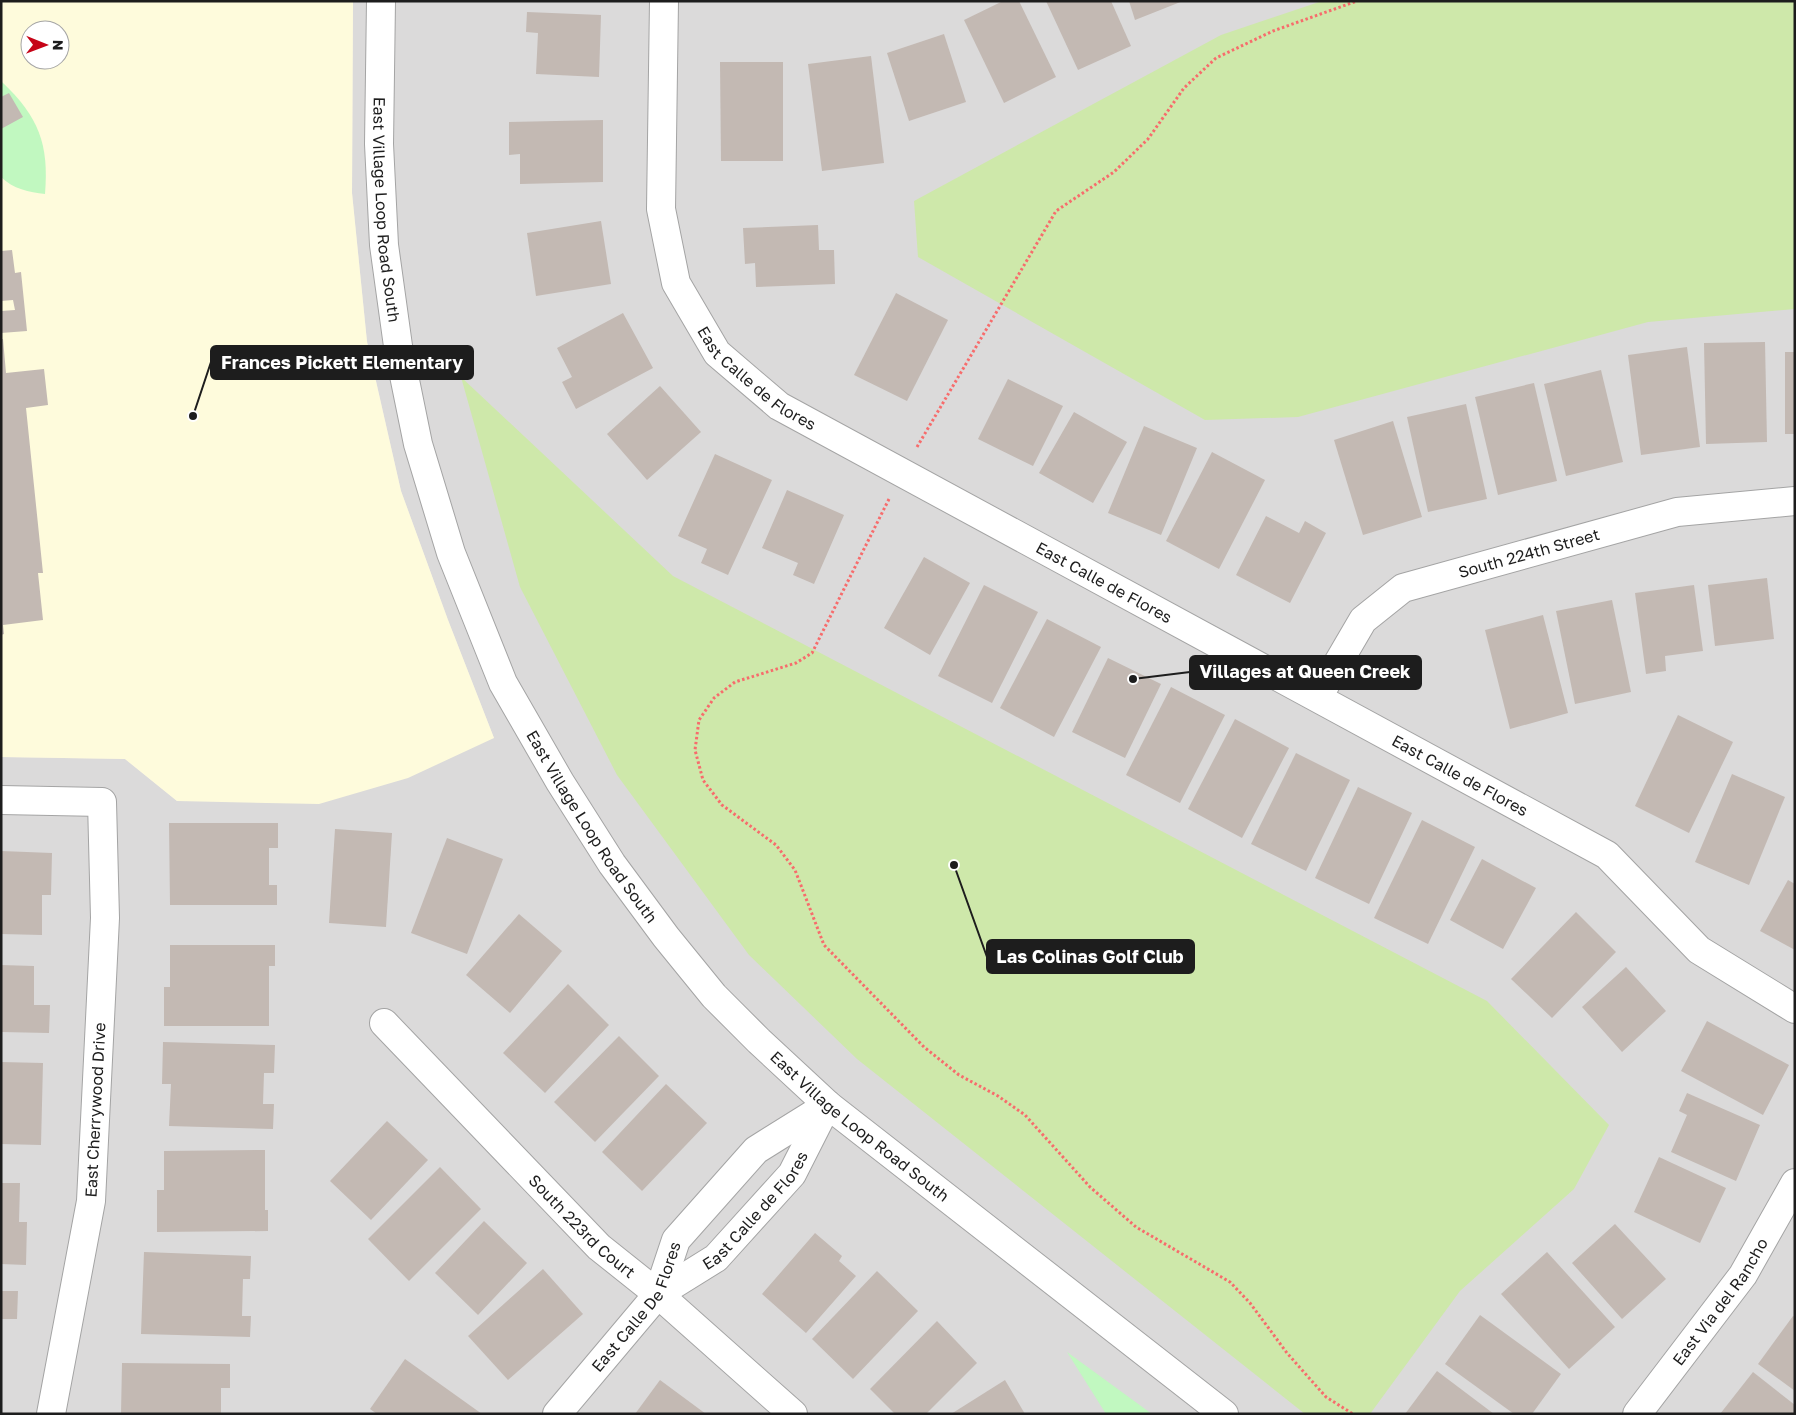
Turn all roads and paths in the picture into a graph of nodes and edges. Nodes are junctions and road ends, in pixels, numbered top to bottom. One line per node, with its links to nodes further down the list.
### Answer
1 (381, 1): 10 (street, East Village Loop Road South)
2 (664, 1): 4 (street, East Calle de Flores)
3 (1357, 1): 4 (path)
4 (902, 473): 6 (street, East Calle de Flores); 17 (path)
5 (1795, 501): 6 (street, South 224th Street)
6 (1318, 697): 8 (street, East Calle de Flores)
7 (1, 800): 13 (street, East Cherrywood Drive)
8 (1795, 1010)
9 (384, 1023): 12 (street, South 223rd Court)
10 (828, 1105): 12 (street, East Calle de Flores); 12 (street, East Calle De Flores); 16 (street, East Village Loop Road South)
11 (1795, 1183): 18 (street, East Via del Rancho)
12 (658, 1294): 14 (street, East Calle De Flores); 15 (street, South 223rd Court)
13 (51, 1414)
14 (557, 1414)
15 (793, 1414)
16 (1224, 1414)
17 (1353, 1414)
18 (1637, 1414)

